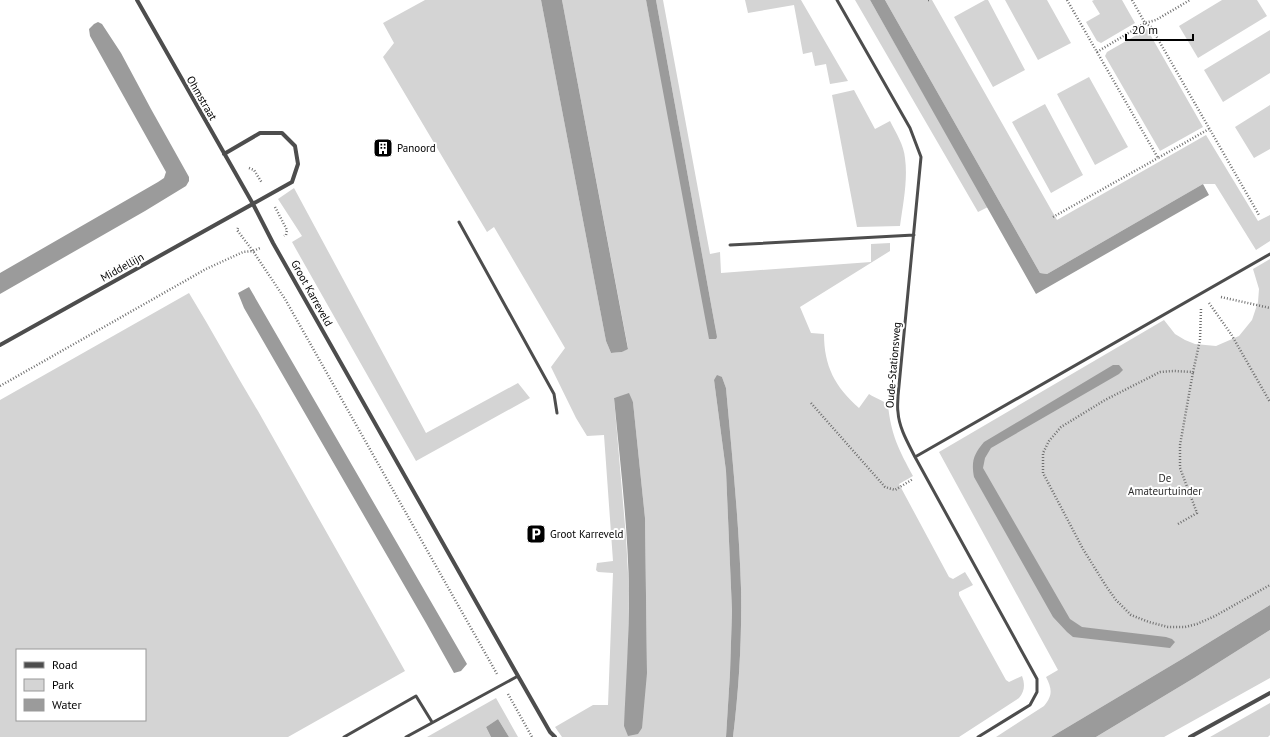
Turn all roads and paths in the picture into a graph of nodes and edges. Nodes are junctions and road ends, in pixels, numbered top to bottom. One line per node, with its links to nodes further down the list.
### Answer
1 (137, 0): 9 (street, Ohmstraat)
2 (837, 0): 15 (lane, Oude-Stationsweg)
3 (1067, 0): 7 (path)
4 (1132, 0): 6 (path)
5 (1190, 0): 6 (path)
6 (1145, 23): 7 (path); 8 (path)
7 (1097, 52): 10 (path)
8 (1209, 128): 10 (path); 12 (path)
9 (224, 154): 11 (street, Ohmstraat); 11 (street)
10 (1158, 158): 13 (path)
11 (253, 204): 17 (path); 21 (street, Middellijn); 31 (street, Groot Karreveld)
12 (1259, 215)
13 (1053, 217)
14 (459, 222): 26 (lane)
15 (914, 235): 16 (lane); 27 (lane, Oude-Stationsweg)
16 (730, 245)
17 (253, 251): 23 (path); 32 (path)
18 (1270, 254): 19 (lane)
19 (1201, 292): 20 (path); 22 (path); 24 (path); 27 (lane)
20 (1270, 308)
21 (0, 345)
22 (1193, 372): 29 (path); 30 (path)
23 (0, 386)
24 (1270, 402)
25 (811, 403): 28 (path)
26 (557, 413)
27 (915, 457): 28 (lane, Oude-Stationsweg)
28 (923, 473): 39 (lane, Oude-Stationsweg)
29 (1178, 524)
30 (1270, 585)
31 (518, 676): 32 (lane); 38 (street)
32 (502, 684): 34 (lane); 37 (path)
33 (1270, 693): 40 (street)
34 (432, 722): 35 (lane); 36 (lane)
35 (344, 737)
36 (406, 737)
37 (532, 737)
38 (555, 737)
39 (978, 737)
40 (1190, 737)

